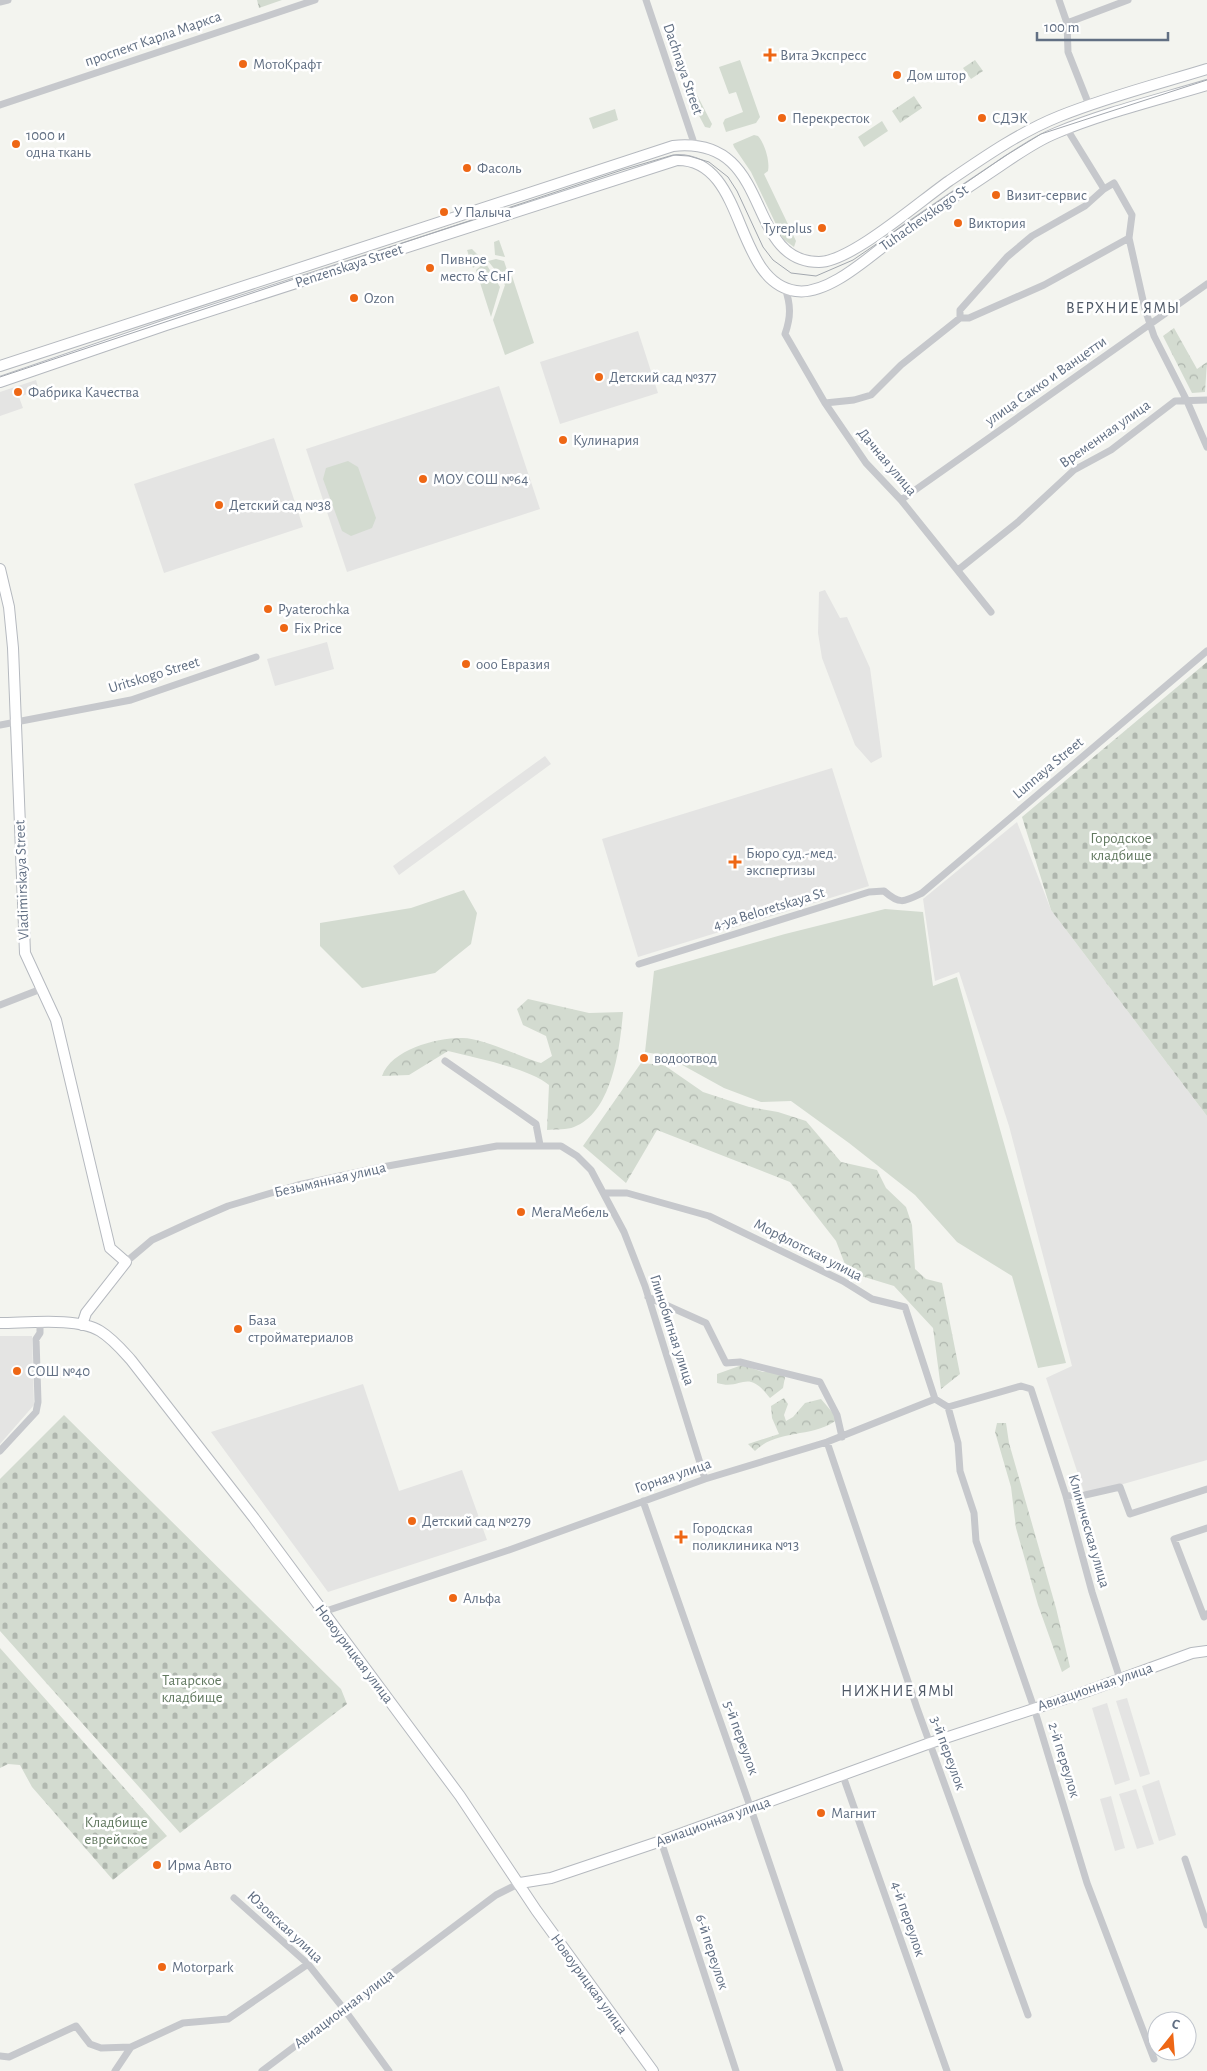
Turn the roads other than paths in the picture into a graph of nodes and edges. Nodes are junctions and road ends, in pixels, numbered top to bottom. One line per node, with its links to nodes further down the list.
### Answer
1 (8, 0): 6 (street)
2 (315, 0): 10 (street, проспект Карла Маркса)
3 (646, 0): 13 (street, Dachnaya Street)
4 (1059, 0): 7 (street)
5 (1128, 0): 7 (street)
6 (0, 2)
7 (1067, 23): 11 (street)
8 (1207, 69): 11 (main road, Tuhachevskogo St)
9 (1207, 85): 12 (main road, Tuhachevskogo St)
10 (0, 105)
11 (1089, 105): 13 (main road, Tuhachevskogo St)
12 (1066, 129): 15 (street); 18 (main road, Tuhachevskogo St)
13 (698, 146): 14 (main road); 21 (main road, Penzenskaya Street)
14 (699, 164): 18 (main road); 22 (main road, Penzenskaya Street)
15 (1104, 189): 16 (street); 19 (street)
16 (1129, 238): 19 (street); 20 (street)
17 (1207, 284): 20 (street, улица Сакко и Ванцетти)
18 (785, 288): 25 (street, Дачная улица)
19 (960, 318): 25 (street)
20 (1150, 325): 24 (street); 27 (street, улица Сакко и Ванцетти)
21 (0, 366)
22 (0, 382)
23 (1207, 400): 24 (street, Временная улица)
24 (1187, 401): 26 (street); 29 (street, Временная улица)
25 (825, 403): 27 (street, Дачная улица)
26 (1207, 447)
27 (901, 500): 29 (street, Дачная улица)
28 (0, 569): 33 (main road, Vladimirskaya Street)
29 (958, 570): 30 (street, Дачная улица)
30 (992, 612)
31 (1207, 651): 35 (street, Lunnaya Street)
32 (256, 657): 33 (street, Uritskogo Street)
33 (17, 720): 34 (street, Uritskogo Street); 37 (main road, Vladimirskaya Street)
34 (0, 725)
35 (905, 901): 36 (street, 4-ya Beloretskaya St)
36 (639, 964)
37 (41, 989): 38 (street); 42 (main road, Vladimirskaya Street)
38 (0, 1005)
39 (445, 1061): 40 (street)
40 (540, 1144): 41 (street, Безымянная улица); 42 (street, Безымянная улица)
41 (604, 1193): 43 (street, Глинобитная улица); 47 (street, Морфлотская улица)
42 (126, 1262): 46 (main road, Безымянная улица)
43 (648, 1297): 49 (street); 52 (street, Глинобитная улица)
44 (0, 1323): 45 (main road, Новоурицкая улица)
45 (40, 1323): 46 (main road, Новоурицкая улица); 51 (street)
46 (82, 1325): 57 (main road, Новоурицкая улица)
47 (935, 1399): 48 (street); 49 (street, Горная улица)
48 (948, 1408): 54 (street, Клиническая улица); 61 (street, 2-й переулок)
49 (842, 1437): 50 (street, Горная улица)
50 (827, 1442): 52 (street, Горная улица); 62 (street, 3-й переулок)
51 (0, 1451)
52 (705, 1479): 55 (street, Горная улица)
53 (1207, 1490): 54 (street)
54 (1066, 1496): 60 (street, Клиническая улица)
55 (643, 1501): 57 (street, Горная улица); 64 (street, 5-й переулок)
56 (1207, 1528): 58 (street)
57 (323, 1612): 67 (main road, Новоурицкая улица)
58 (1207, 1614)
59 (1207, 1651): 60 (main road, Авиационная улица)
60 (1120, 1679): 61 (main road, Авиационная улица)
61 (1034, 1708): 62 (main road, Авиационная улица); 73 (street, 2-й переулок)
62 (930, 1743): 63 (main road, Авиационная улица); 72 (street, 3-й переулок)
63 (843, 1776): 64 (main road, Авиационная улица); 82 (street, 4-й переулок)
64 (752, 1809): 65 (main road, Авиационная улица); 81 (street, 5-й переулок)
65 (661, 1841): 67 (main road, Авиационная улица); 80 (street, 6-й переулок)
66 (1185, 1859): 69 (street)
67 (520, 1883): 71 (street, Авиационная улица); 79 (main road, Новоурицкая улица)
68 (234, 1898): 70 (street, Юзовская улица)
69 (1207, 1925)
70 (308, 1964): 71 (street, Юзовская улица); 74 (street)
71 (344, 2009): 77 (street, Авиационная улица); 78 (street, Юзовская улица)
72 (1028, 2015)
73 (1147, 2041)
74 (131, 2047): 75 (street); 76 (street)
75 (0, 2056)
76 (116, 2071)
77 (262, 2071)
78 (389, 2071)
79 (653, 2071)
80 (736, 2071)
81 (840, 2071)
82 (947, 2071)

